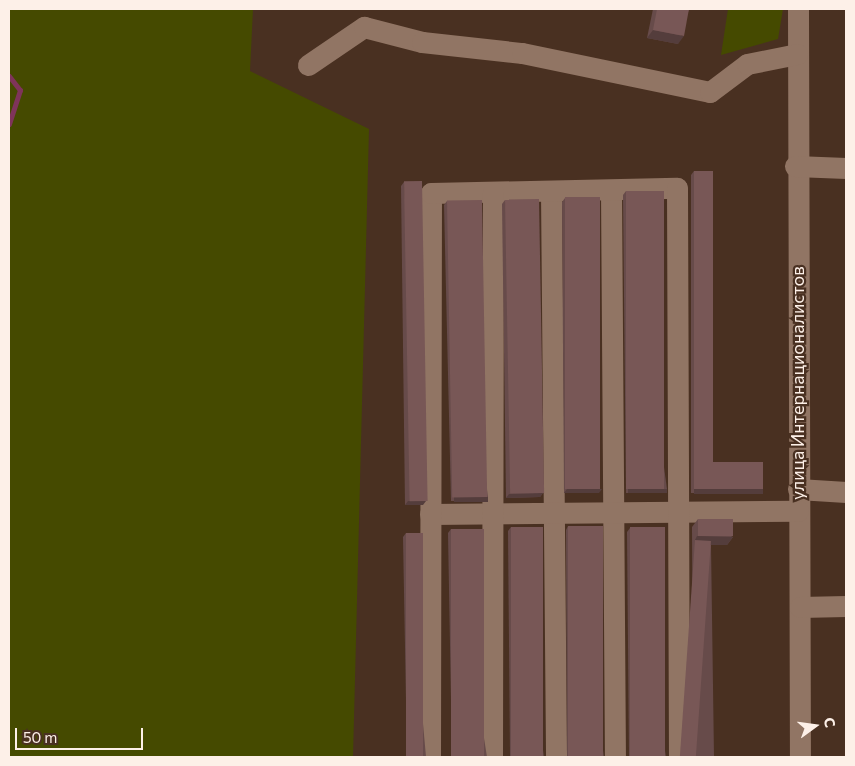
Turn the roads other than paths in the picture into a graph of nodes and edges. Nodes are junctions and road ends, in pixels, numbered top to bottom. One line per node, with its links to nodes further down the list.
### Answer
1 (798, 9): 2 (street, улица Интернационалистов)
2 (797, 54): 3 (street); 4 (street, улица Интернационалистов)
3 (308, 65)
4 (795, 166): 5 (street); 9 (street, улица Интернационалистов)
5 (846, 168)
6 (611, 190): 7 (street); 11 (street); 12 (street)
7 (551, 191): 8 (street); 13 (street)
8 (493, 192): 15 (street); 16 (street)
9 (798, 489): 10 (street); 14 (street, улица Интернационалистов)
10 (846, 492)
11 (679, 509): 12 (street); 14 (street); 23 (street)
12 (611, 510): 13 (street); 22 (street)
13 (553, 511): 15 (street); 21 (street)
14 (798, 511): 17 (street, улица Интернационалистов)
15 (492, 512): 16 (street); 20 (street)
16 (430, 514): 19 (street)
17 (800, 606): 18 (street); 24 (street, улица Интернационалистов)
18 (846, 606)
19 (430, 757)
20 (492, 757)
21 (556, 757)
22 (615, 757)
23 (679, 757)
24 (800, 757)

